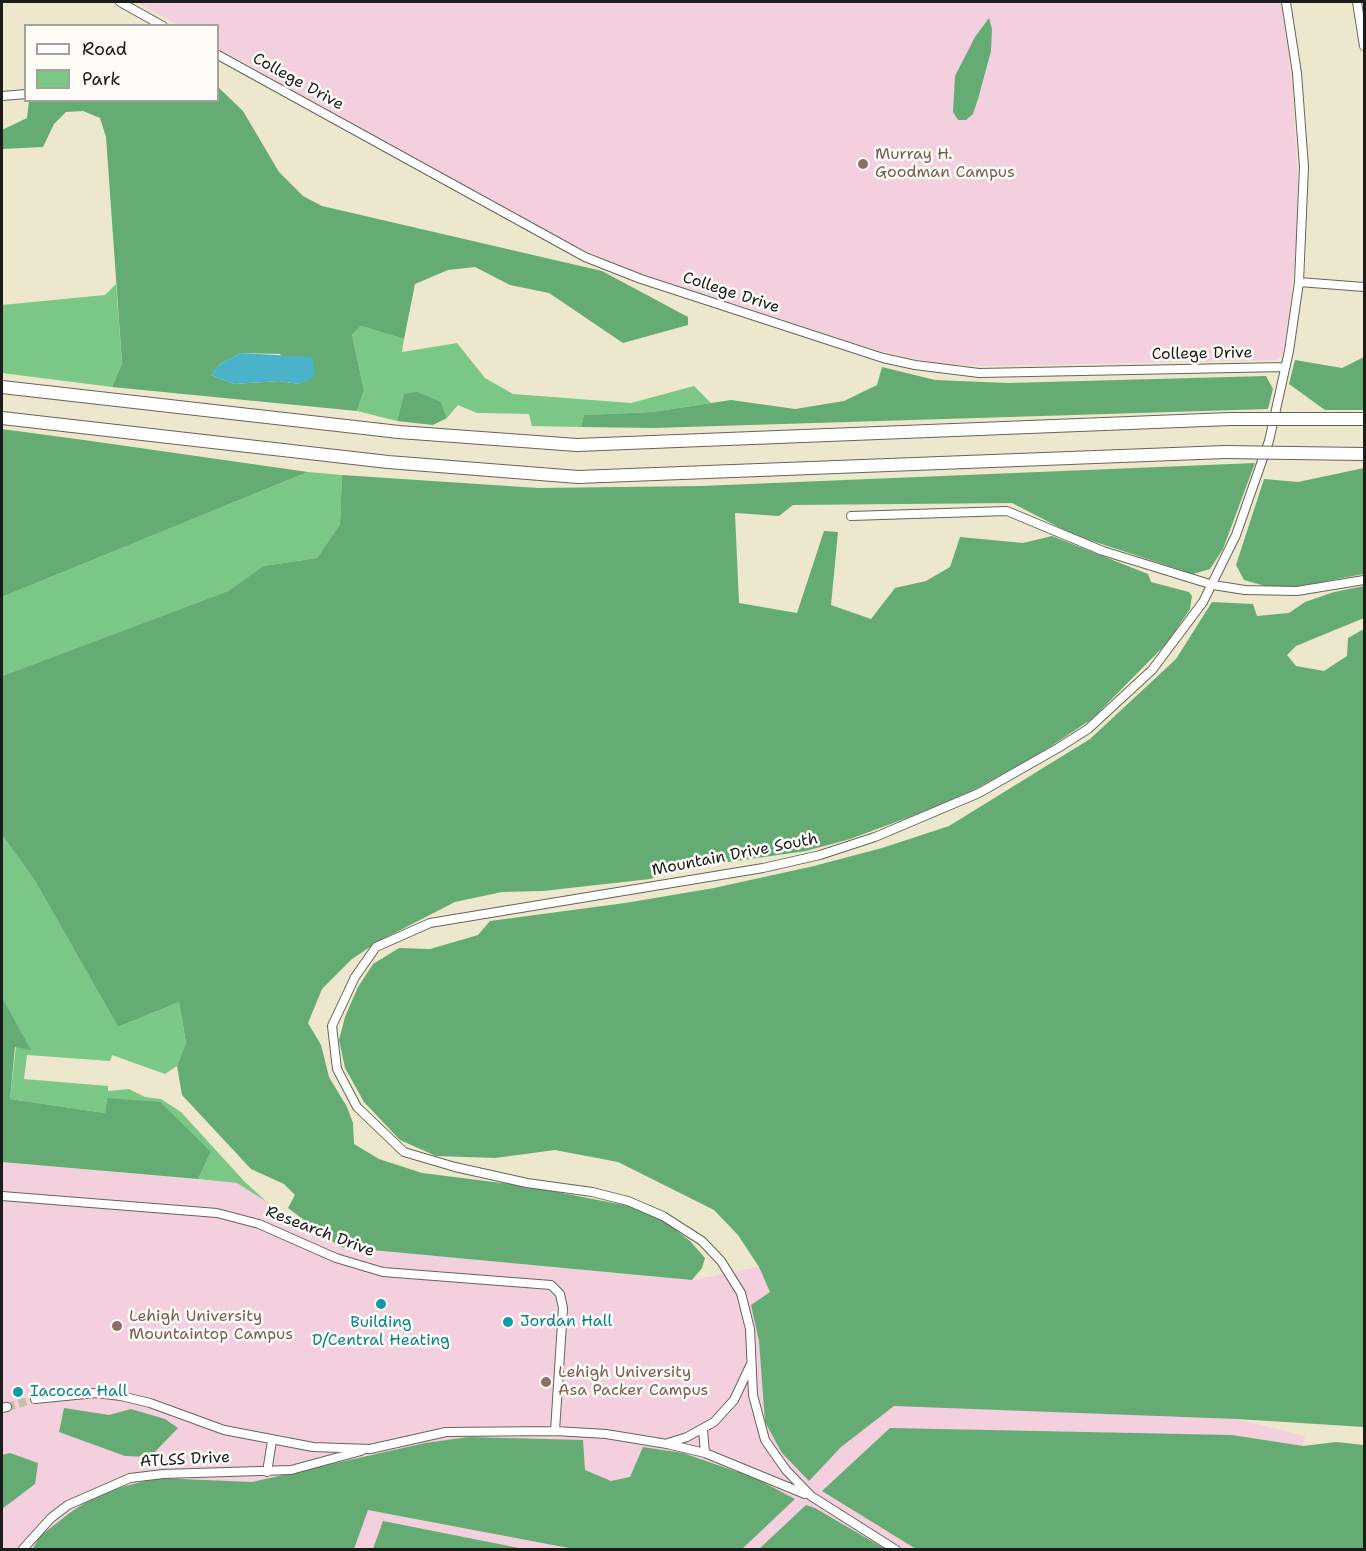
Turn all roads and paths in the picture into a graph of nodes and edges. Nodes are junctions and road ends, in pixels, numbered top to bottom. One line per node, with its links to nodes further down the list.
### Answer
1 (120, 2): 4 (street)
2 (1286, 2): 9 (street, Mountain Drive South)
3 (1359, 2): 5 (street)
4 (159, 24)
5 (1365, 46)
6 (219, 56): 11 (street, College Drive)
7 (24, 94): 8 (street)
8 (2, 96)
9 (1299, 282): 10 (street); 11 (street, Mountain Drive South)
10 (1365, 287)
11 (1285, 367): 18 (street, Mountain Drive South)
12 (2, 387): 14 (highway, bridge)
13 (2, 418): 15 (highway, bridge)
14 (1365, 419)
15 (1365, 454)
16 (851, 516): 18 (street)
17 (1365, 580): 18 (street)
18 (1213, 585): 20 (street, Mountain Drive South)
19 (2, 1196): 23 (street, Research Drive)
20 (751, 1361): 22 (street, Mountain Drive South); 29 (street, Mountain Drive South)
21 (35, 1399): 24 (street)
22 (703, 1430): 25 (street, Mountain Drive South); 27 (street)
23 (555, 1431): 25 (street); 26 (street)
24 (272, 1441): 26 (street); 28 (street)
25 (667, 1444): 27 (street)
26 (370, 1449): 28 (street, ATLSS Drive)
27 (705, 1453): 29 (street)
28 (267, 1472): 30 (street, ATLSS Drive)
29 (811, 1496): 31 (street, Mountain Drive South)
30 (22, 1550)
31 (896, 1550)

